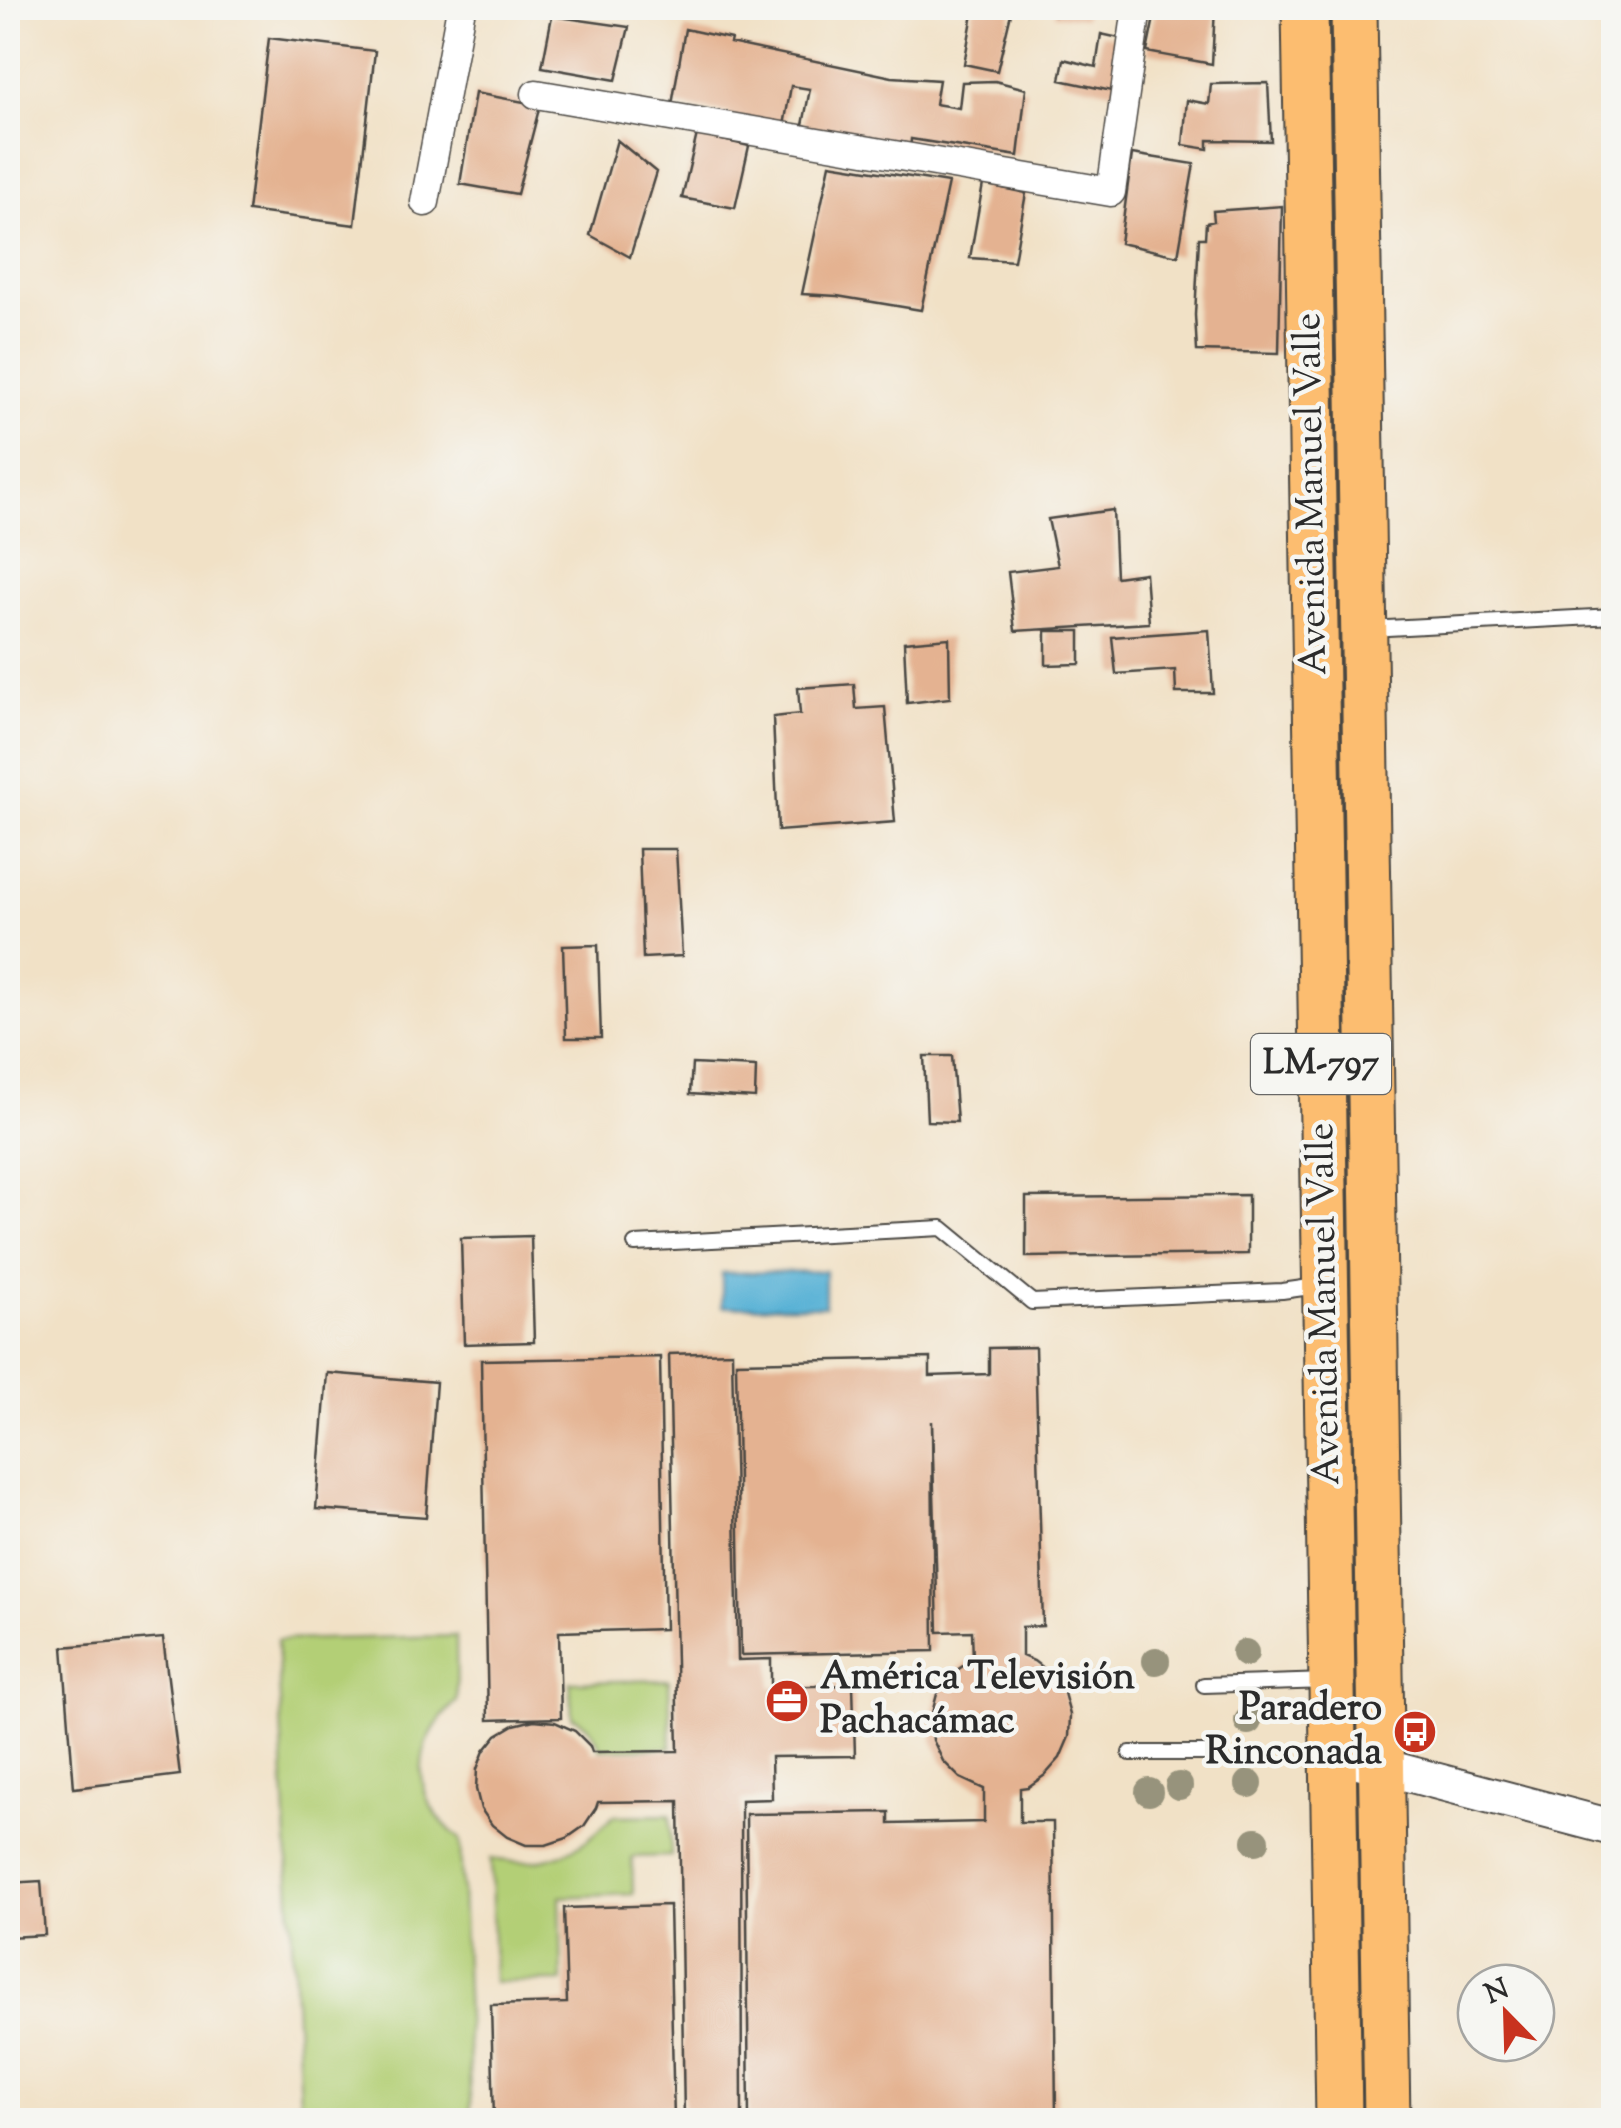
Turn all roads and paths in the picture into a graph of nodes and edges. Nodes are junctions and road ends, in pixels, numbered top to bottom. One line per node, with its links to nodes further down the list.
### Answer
1 (461, 8): 6 (street)
2 (1137, 8): 5 (street)
3 (1306, 8): 10 (main road, Avenida Manuel Valle / LM-797)
4 (1354, 8): 8 (main road, Avenida Manuel Valle / LM-797)
5 (536, 94)
6 (426, 202)
7 (1614, 616): 8 (lane)
8 (1363, 630): 10 (main road, Avenida Manuel Valle / LM-797)
9 (635, 1244): 10 (lane)
10 (1350, 1285): 11 (main road, Avenida Manuel Valle / LM-797); 16 (main road, Avenida Manuel Valle / LM-797)
11 (1332, 1680): 12 (lane); 15 (main road, Avenida Manuel Valle / LM-797)
12 (1204, 1685)
13 (1206, 1752): 14 (lane)
14 (1130, 1754)
15 (1334, 1754): 16 (street); 18 (main road, Avenida Manuel Valle / LM-797)
16 (1382, 1766): 17 (street); 19 (main road, Avenida Manuel Valle / LM-797)
17 (1614, 1828)
18 (1339, 2120)
19 (1387, 2120)

